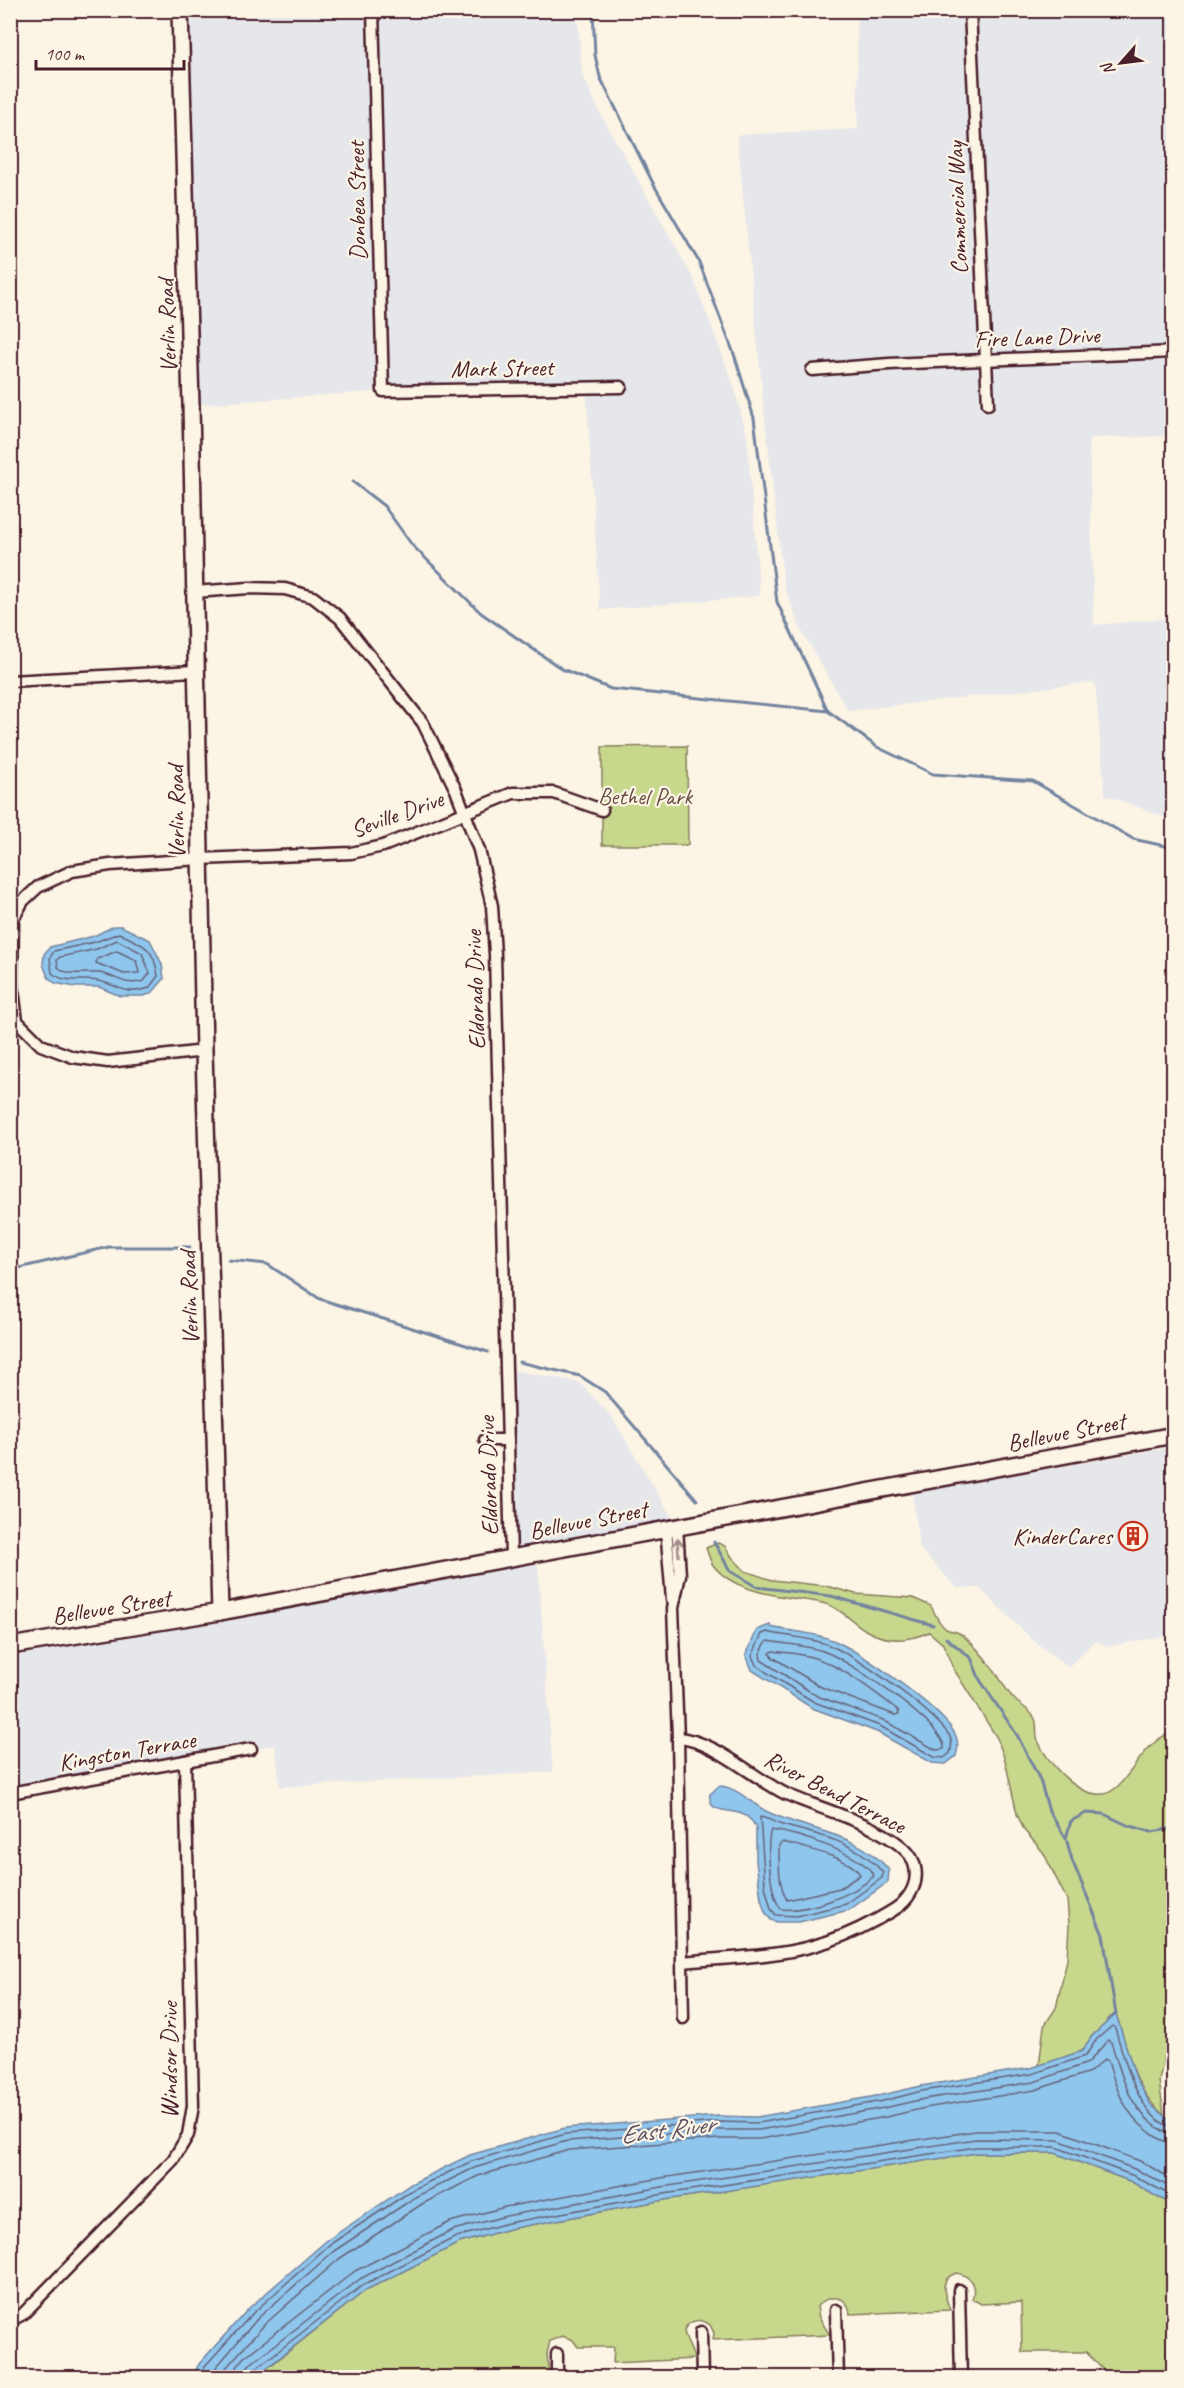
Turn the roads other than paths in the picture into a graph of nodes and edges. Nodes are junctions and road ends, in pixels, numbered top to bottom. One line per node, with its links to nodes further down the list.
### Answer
1 (180, 10): 10 (street, Verlin Road)
2 (374, 10): 8 (street, Donbea Street)
3 (970, 10): 5 (street, Commercial Way)
4 (1173, 352): 5 (street, Fire Lane Drive)
5 (985, 360): 6 (street, Fire Lane Drive); 9 (street, Commercial Way)
6 (812, 370)
7 (621, 387): 8 (street, Mark Street)
8 (383, 391)
9 (988, 404)
10 (194, 592): 11 (street, Verlin Road); 14 (street, Eldorado Drive)
11 (195, 671): 12 (street); 15 (street, Verlin Road)
12 (10, 681)
13 (602, 810): 14 (street, Seville Drive)
14 (464, 812): 15 (street, Seville Drive); 19 (street, Eldorado Drive)
15 (200, 859): 16 (street, Verlin Road); 16 (street, Seville Drive)
16 (204, 1051): 22 (street, Verlin Road)
17 (1173, 1435): 20 (street, Bellevue Street)
18 (485, 1440): 19 (street)
19 (508, 1440): 21 (street, Eldorado Drive)
20 (671, 1527): 21 (street, Bellevue Street); 24 (street)
21 (511, 1557): 22 (street, Bellevue Street)
22 (220, 1612): 23 (street, Bellevue Street)
23 (10, 1646)
24 (678, 1738): 28 (street); 28 (street, River Bend Terrace)
25 (251, 1749): 26 (street, Kingston Terrace)
26 (185, 1761): 27 (street, Kingston Terrace); 32 (street, Windsor Drive)
27 (10, 1793)
28 (682, 1962): 29 (street)
29 (683, 2018)
30 (959, 2290): 38 (street)
31 (836, 2310): 37 (street)
32 (10, 2321)
33 (701, 2331): 36 (street)
34 (557, 2354): 35 (street)
35 (557, 2378)
36 (702, 2378)
37 (838, 2378)
38 (961, 2378)

